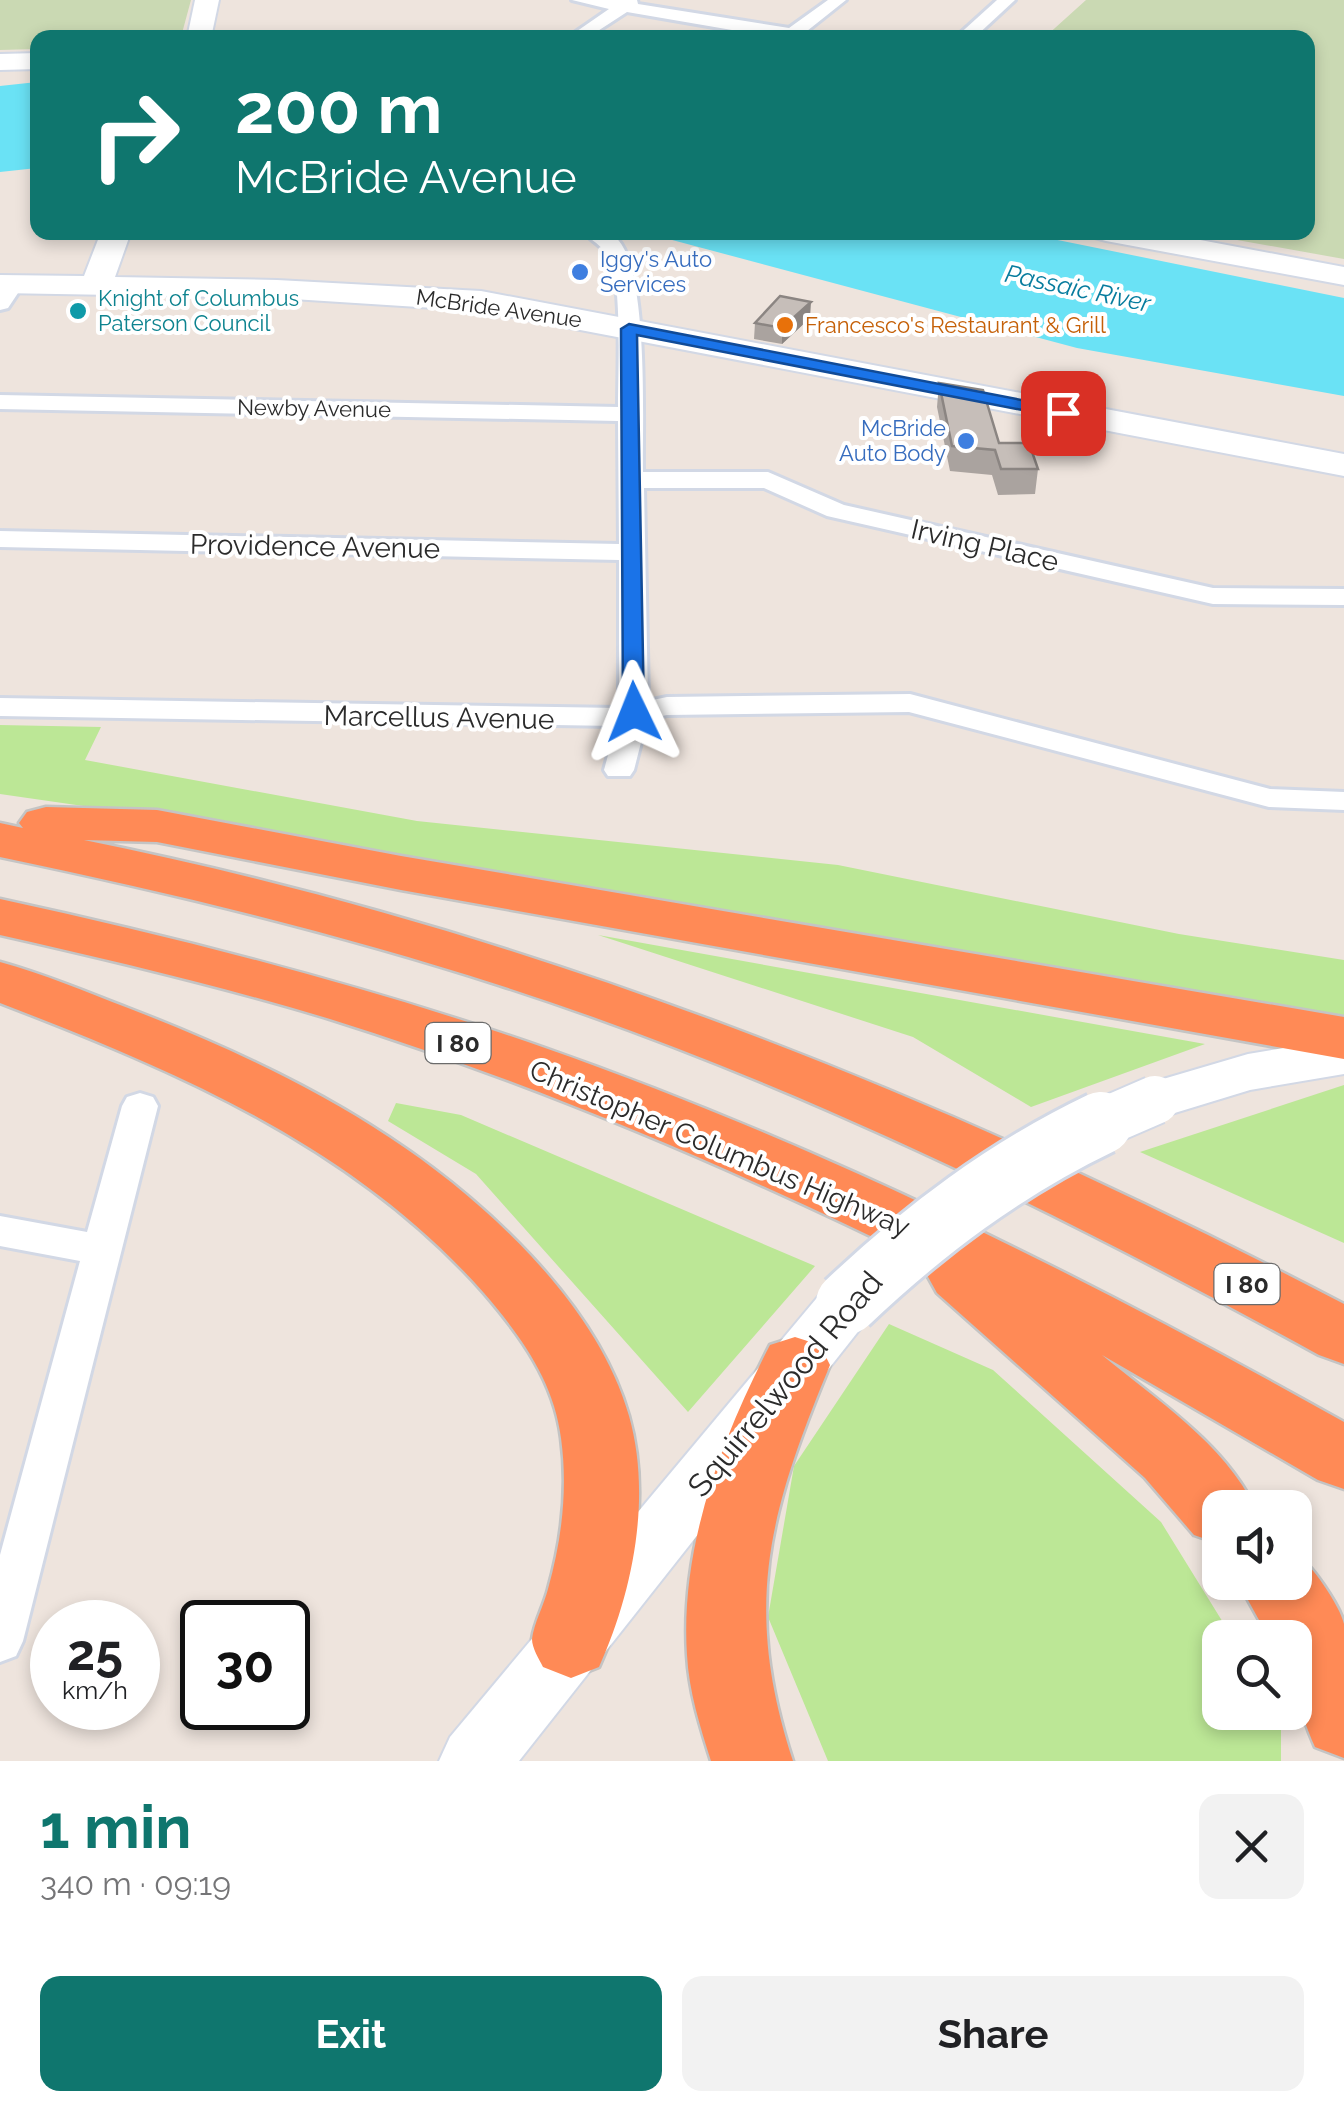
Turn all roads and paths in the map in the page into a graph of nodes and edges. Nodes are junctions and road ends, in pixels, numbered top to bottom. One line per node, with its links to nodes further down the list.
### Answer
1 (206, 0): 6 (main road)
2 (580, 0): 5 (street)
3 (838, 0): 9 (street)
4 (1008, 0): 10 (street)
5 (630, 3): 7 (street); 8 (street)
6 (200, 30)
7 (588, 30)
8 (764, 30)
9 (796, 30)
10 (972, 30)
11 (30, 60): 12 (main road)
12 (0, 62)
13 (113, 240): 17 (main road)
14 (606, 240): 19 (street)
15 (1149, 240): 16 (main road)
16 (1344, 276)
17 (96, 285): 18 (main road, McBride Avenue); 19 (main road, McBride Avenue)
18 (4, 290)
19 (629, 329): 21 (street); 22 (main road, McBride Avenue)
20 (0, 402): 21 (street, Newby Avenue)
21 (628, 414): 23 (street)
22 (1344, 465)
23 (631, 480): 25 (street); 26 (street, Irving Place)
24 (0, 539): 25 (street, Providence Avenue)
25 (629, 552): 28 (street)
26 (1344, 596)
27 (0, 707): 28 (street, Marcellus Avenue)
28 (634, 712): 29 (street); 30 (street, Marcellus Avenue)
29 (620, 770)
30 (1344, 801)
31 (0, 822): 35 (highway)
32 (0, 840): 40 (highway, I 80)
33 (0, 917): 38 (highway, Christopher Columbus Highway / I 80)
34 (0, 981): 49 (highway)
35 (1344, 1038)
36 (1344, 1056): 44 (main road, Squirrelwood Road, bridge)
37 (140, 1106): 41 (street)
38 (899, 1221): 45 (highway, Christopher Columbus Highway / I 80); 46 (highway)
39 (0, 1231): 41 (street)
40 (1149, 1232): 42 (highway); 43 (highway, I 80)
41 (102, 1250): 48 (street)
42 (1344, 1304)
43 (1344, 1336)
44 (795, 1364): 49 (main road, Squirrelwood Road); 52 (highway)
45 (1344, 1458)
46 (1202, 1491)
47 (1287, 1600): 50 (highway)
48 (0, 1641)
49 (572, 1642): 51 (main road, Squirrelwood Road)
50 (1344, 1720)
51 (475, 1761)
52 (752, 1761)

